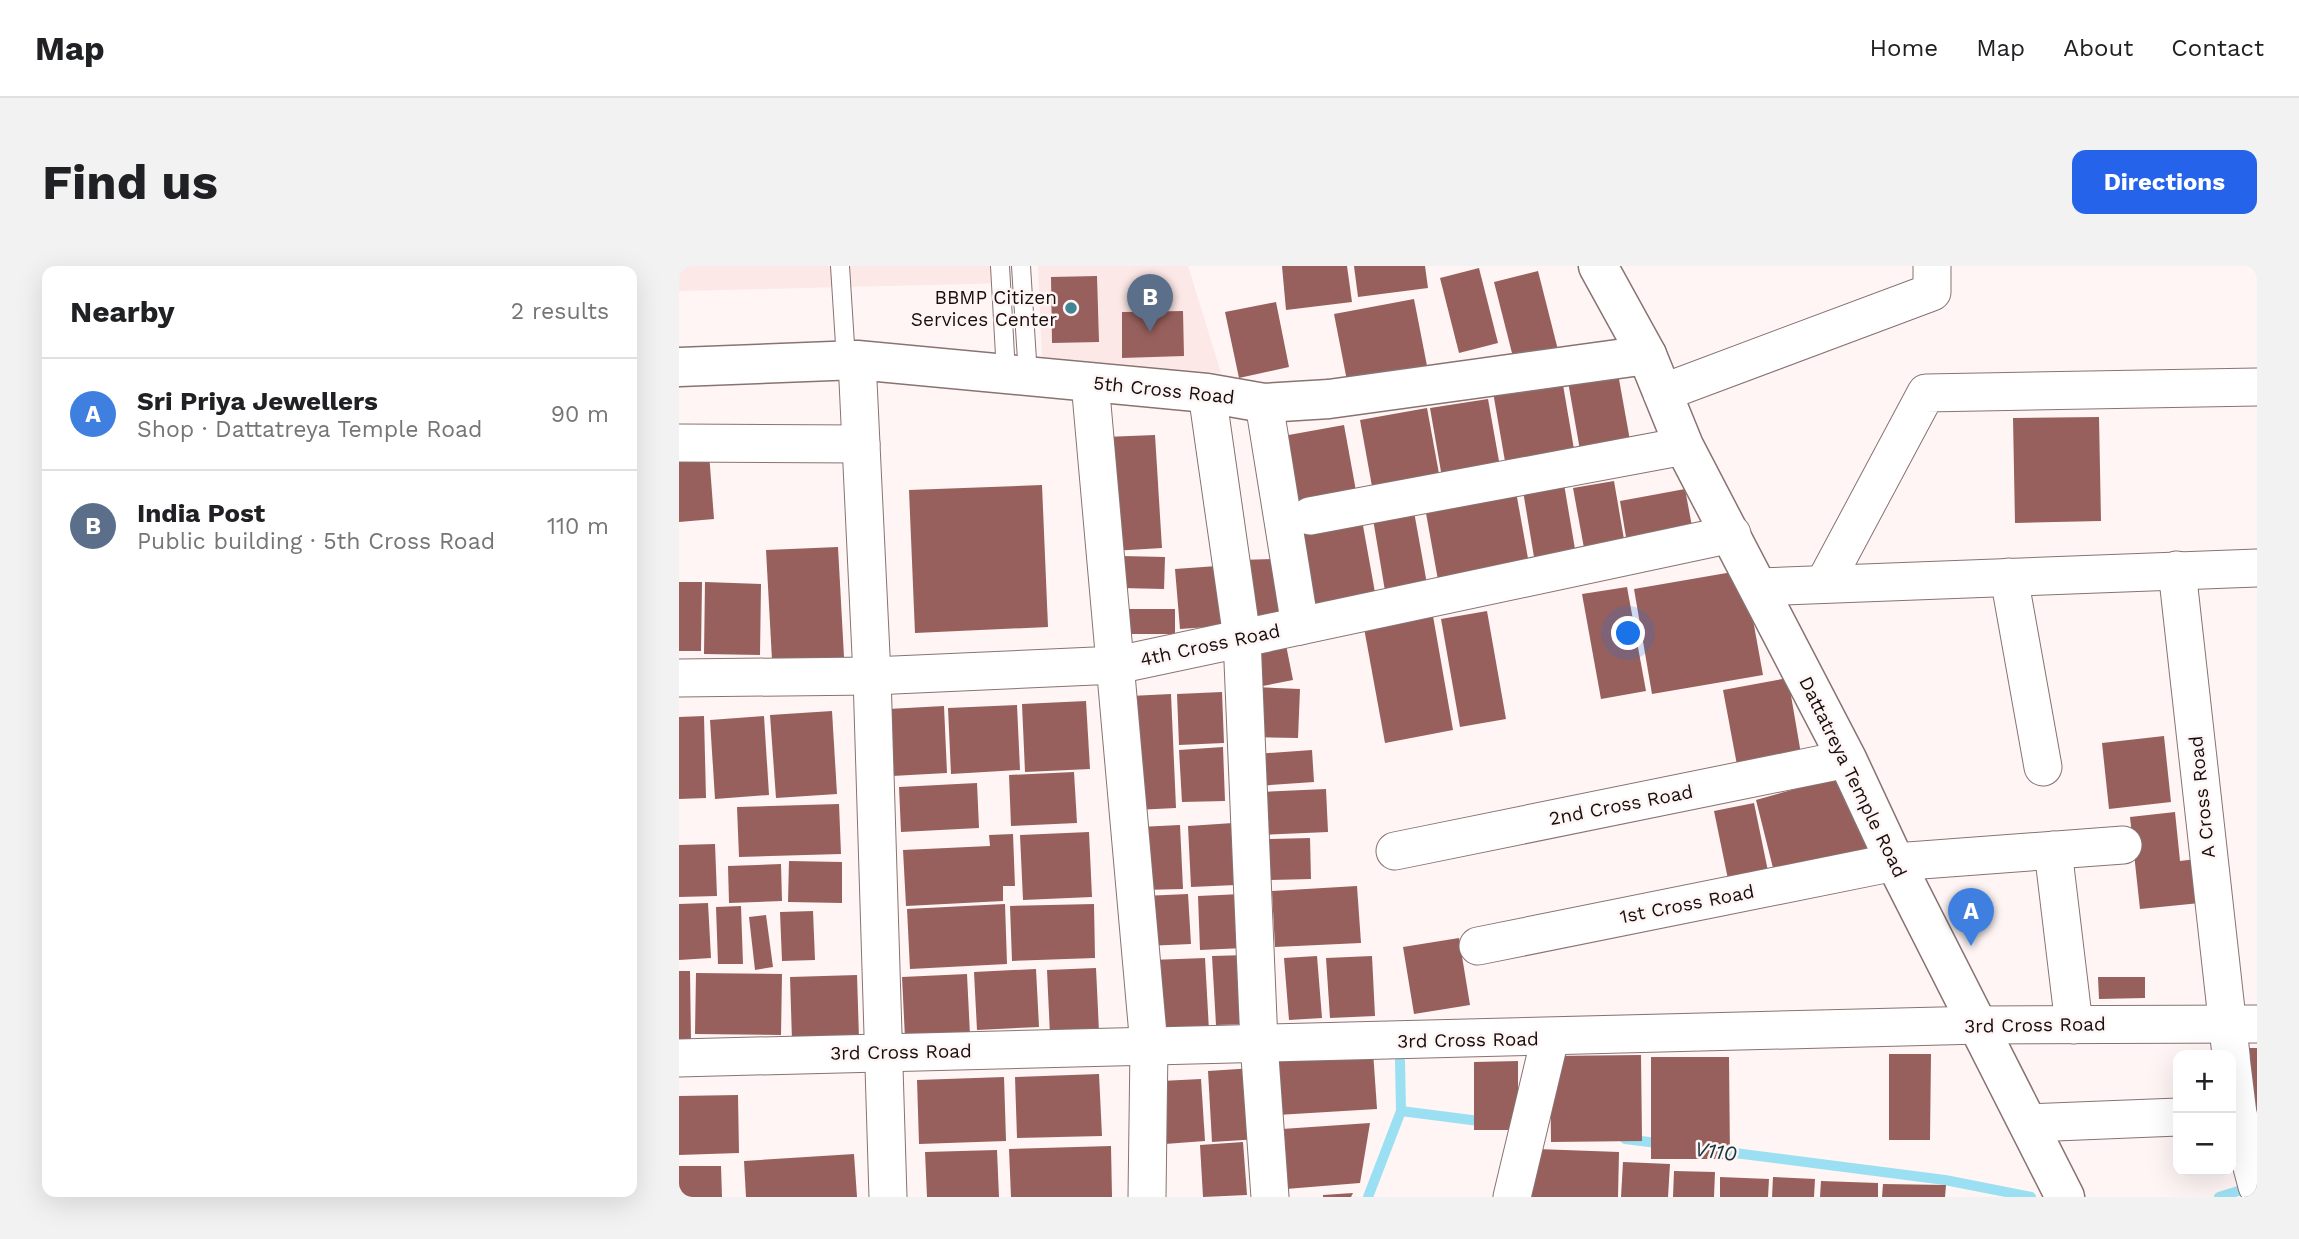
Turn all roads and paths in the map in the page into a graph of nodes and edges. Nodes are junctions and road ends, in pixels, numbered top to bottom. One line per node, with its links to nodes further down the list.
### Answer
1 (840, 266): 7 (lane)
2 (1000, 266): 9 (lane)
3 (1021, 266): 9 (lane)
4 (1598, 266): 6 (street, Dattatreya Temple Road)
5 (1932, 266): 13 (street)
6 (1647, 355): 13 (street, Dattatreya Temple Road); 14 (street, 5th Cross Road)
7 (852, 360): 8 (street, 5th Cross Road); 9 (street, 5th Cross Road); 16 (street)
8 (679, 367)
9 (1017, 375): 10 (street, 5th Cross Road)
10 (1090, 382): 12 (street, 5th Cross Road); 27 (street)
11 (2257, 387): 23 (street)
12 (1207, 393): 14 (street, 5th Cross Road); 26 (street)
13 (1662, 393): 17 (street, Dattatreya Temple Road)
14 (1264, 402): 25 (street)
15 (679, 443): 16 (street)
16 (861, 444): 28 (street)
17 (1684, 446): 18 (street); 19 (street, Dattatreya Temple Road)
18 (1310, 516)
19 (1732, 534): 24 (street, Dattatreya Temple Road); 25 (street, 4th Cross Road)
20 (2257, 568): 21 (street)
21 (2177, 570): 22 (street); 40 (street, A Cross Road)
22 (2009, 577): 23 (street); 31 (street)
23 (1824, 584): 24 (street)
24 (1759, 587): 30 (street, Dattatreya Temple Road)
25 (1300, 626): 26 (street, 4th Cross Road)
26 (1242, 638): 27 (street, 4th Cross Road); 41 (street)
27 (1117, 665): 28 (street, 4th Cross Road); 42 (street)
28 (871, 676): 29 (street, 4th Cross Road); 43 (street)
29 (679, 678)
30 (1847, 759): 34 (street, 2nd Cross Road); 35 (street, Dattatreya Temple Road)
31 (2043, 767)
32 (2123, 845): 33 (street, 1st Cross Road)
33 (2053, 850): 35 (street, 1st Cross Road); 38 (street)
34 (1395, 851)
35 (1895, 862): 36 (street, 1st Cross Road); 37 (street, Dattatreya Temple Road)
36 (1478, 946)
37 (1980, 1025): 38 (street, 3rd Cross Road); 39 (street, 3rd Cross Road); 48 (street, Dattatreya Temple Road)
38 (2074, 1025): 40 (street, 3rd Cross Road)
39 (1550, 1038): 41 (street, 3rd Cross Road); 54 (street)
40 (2236, 1040): 45 (street, A Cross Road)
41 (1259, 1044): 42 (street, 3rd Cross Road); 53 (street)
42 (1149, 1046): 43 (street, 3rd Cross Road); 52 (street)
43 (883, 1053): 44 (street, 3rd Cross Road); 51 (street)
44 (679, 1058)
45 (2234, 1113)
46 (2173, 1117): 48 (street)
47 (2236, 1121): 49 (street, A Cross Road)
48 (2029, 1123): 50 (street, Dattatreya Temple Road)
49 (2257, 1186)
50 (2063, 1192)
51 (888, 1197)
52 (1147, 1197)
53 (1270, 1197)
54 (1512, 1197)

